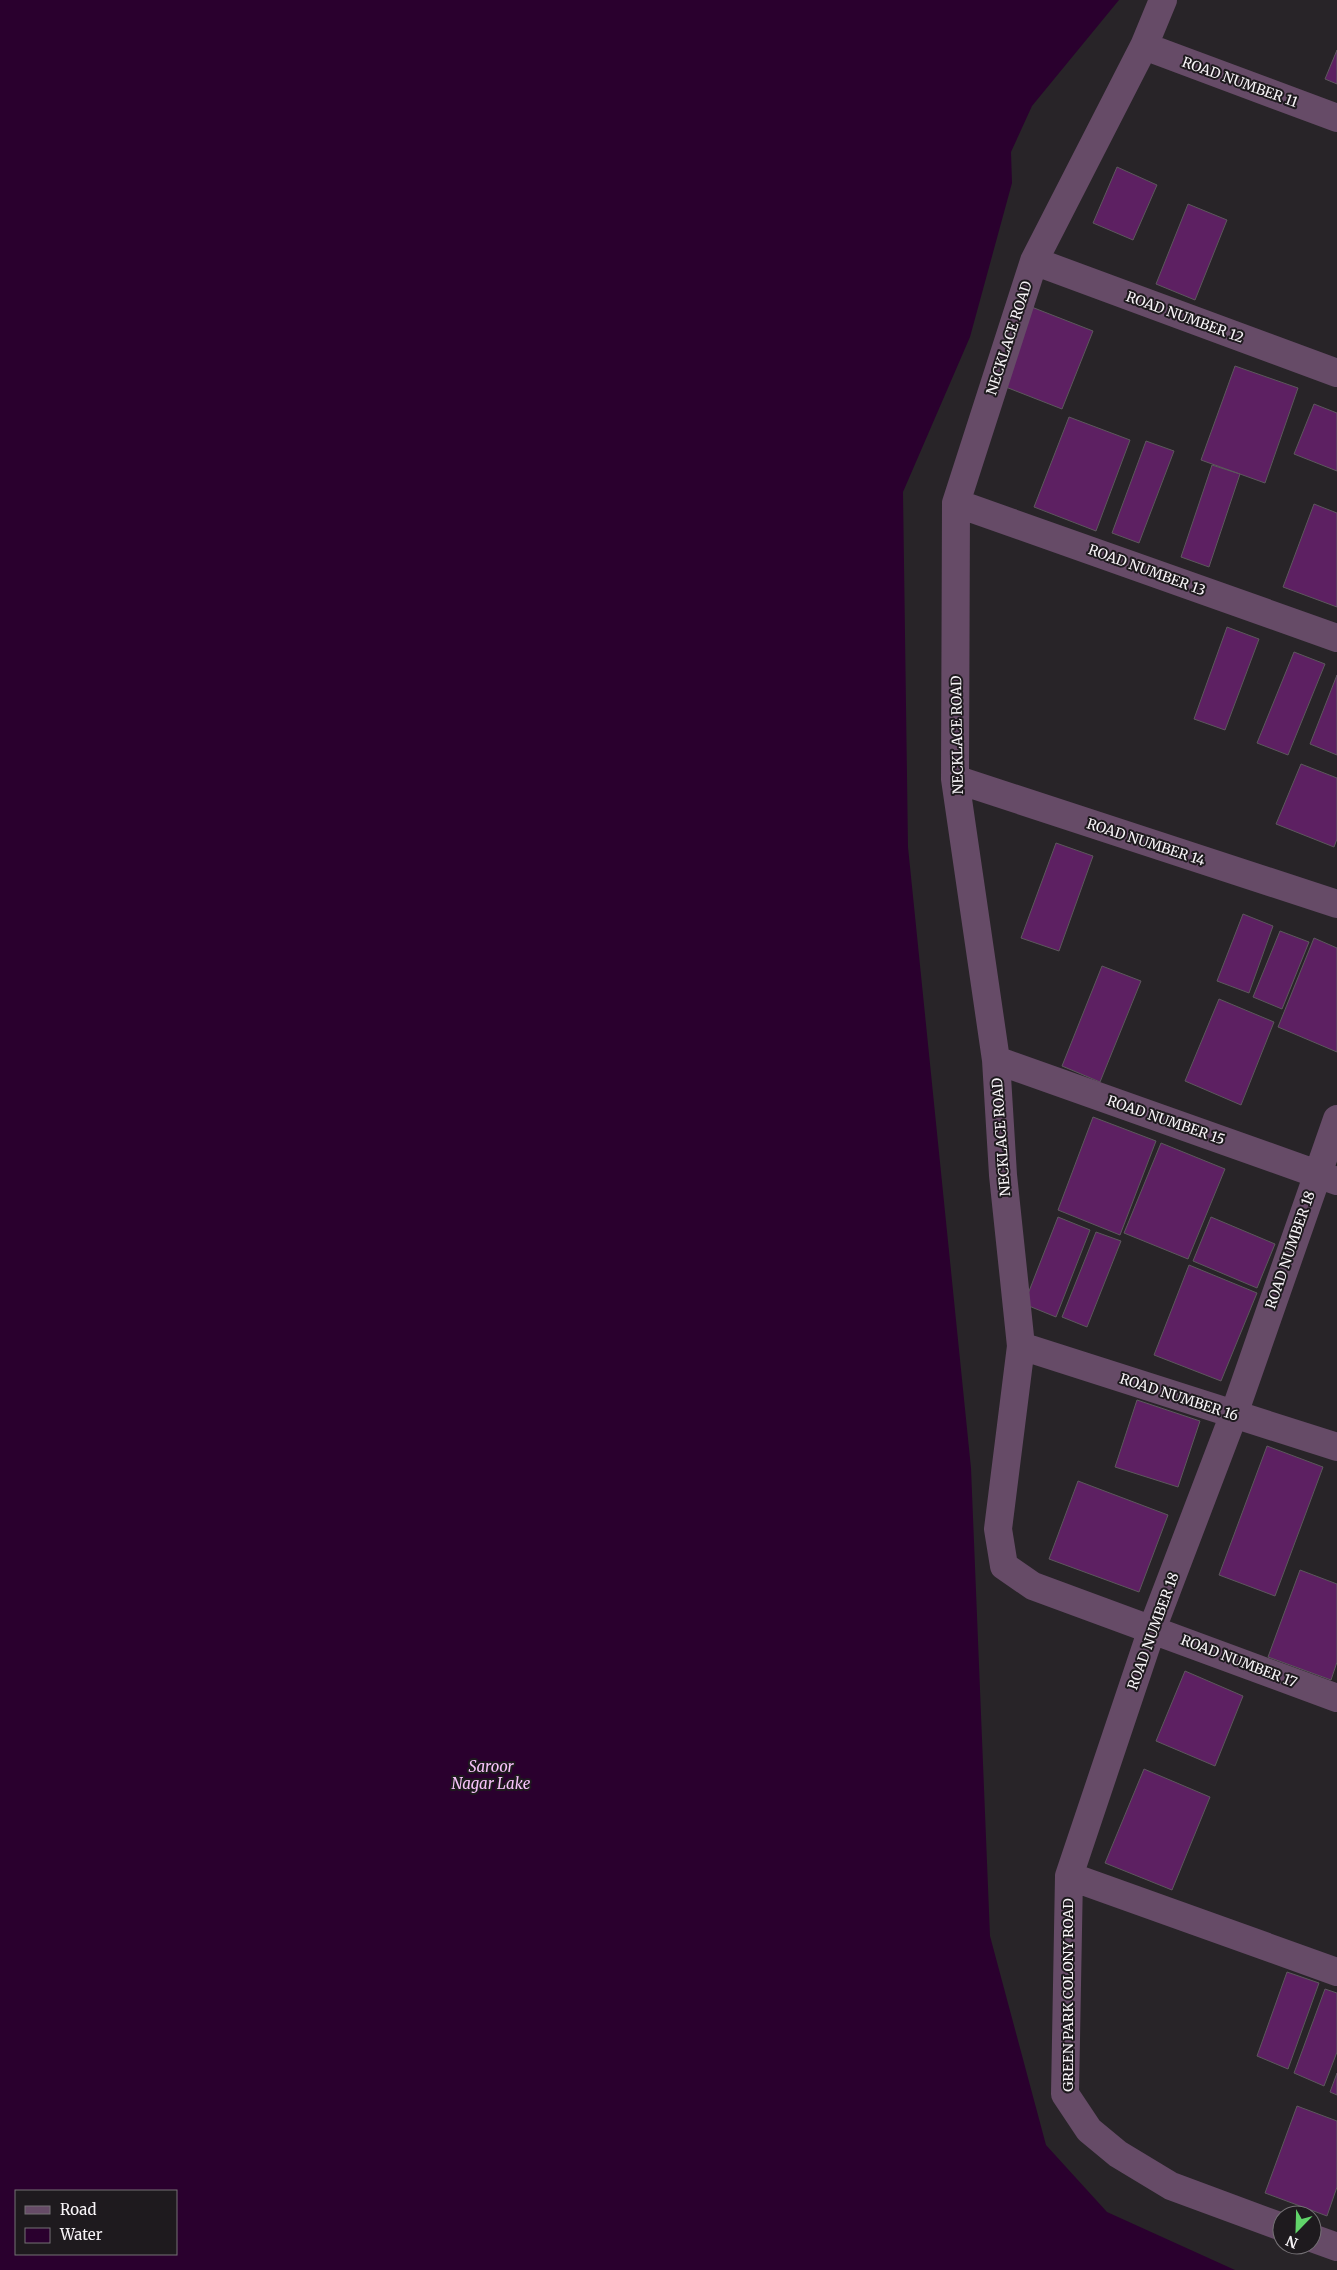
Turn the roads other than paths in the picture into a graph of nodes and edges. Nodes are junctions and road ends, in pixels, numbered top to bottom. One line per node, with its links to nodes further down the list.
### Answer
1 (1162, 0): 2 (street, NECKLACE ROAD)
2 (1144, 46): 3 (street, ROAD NUMBER 11); 4 (street, NECKLACE ROAD)
3 (1337, 118)
4 (1034, 262): 5 (street, ROAD NUMBER 12); 6 (street, NECKLACE ROAD)
5 (1337, 373)
6 (956, 503): 7 (street, ROAD NUMBER 13); 8 (street, NECKLACE ROAD)
7 (1337, 638)
8 (955, 779): 9 (street, ROAD NUMBER 14); 10 (street, NECKLACE ROAD)
9 (1337, 904)
10 (996, 1060): 12 (street, ROAD NUMBER 15); 13 (street, NECKLACE ROAD)
11 (1337, 1119): 12 (street, ROAD NUMBER 18)
12 (1327, 1177): 14 (street, ROAD NUMBER 18)
13 (1021, 1346): 14 (street, ROAD NUMBER 16); 16 (street, NECKLACE ROAD)
14 (1234, 1414): 15 (street, ROAD NUMBER 16); 17 (street, ROAD NUMBER 18)
15 (1337, 1447)
16 (1004, 1566): 17 (street, ROAD NUMBER 17)
17 (1152, 1629): 18 (street, ROAD NUMBER 17); 19 (street, ROAD NUMBER 18)
18 (1337, 1698)
19 (1069, 1876): 20 (street); 21 (street, GREEN PARK COLONY ROAD)
20 (1337, 1972)
21 (1272, 2222)
22 (1322, 2242): 23 (street)
23 (1337, 2247)

